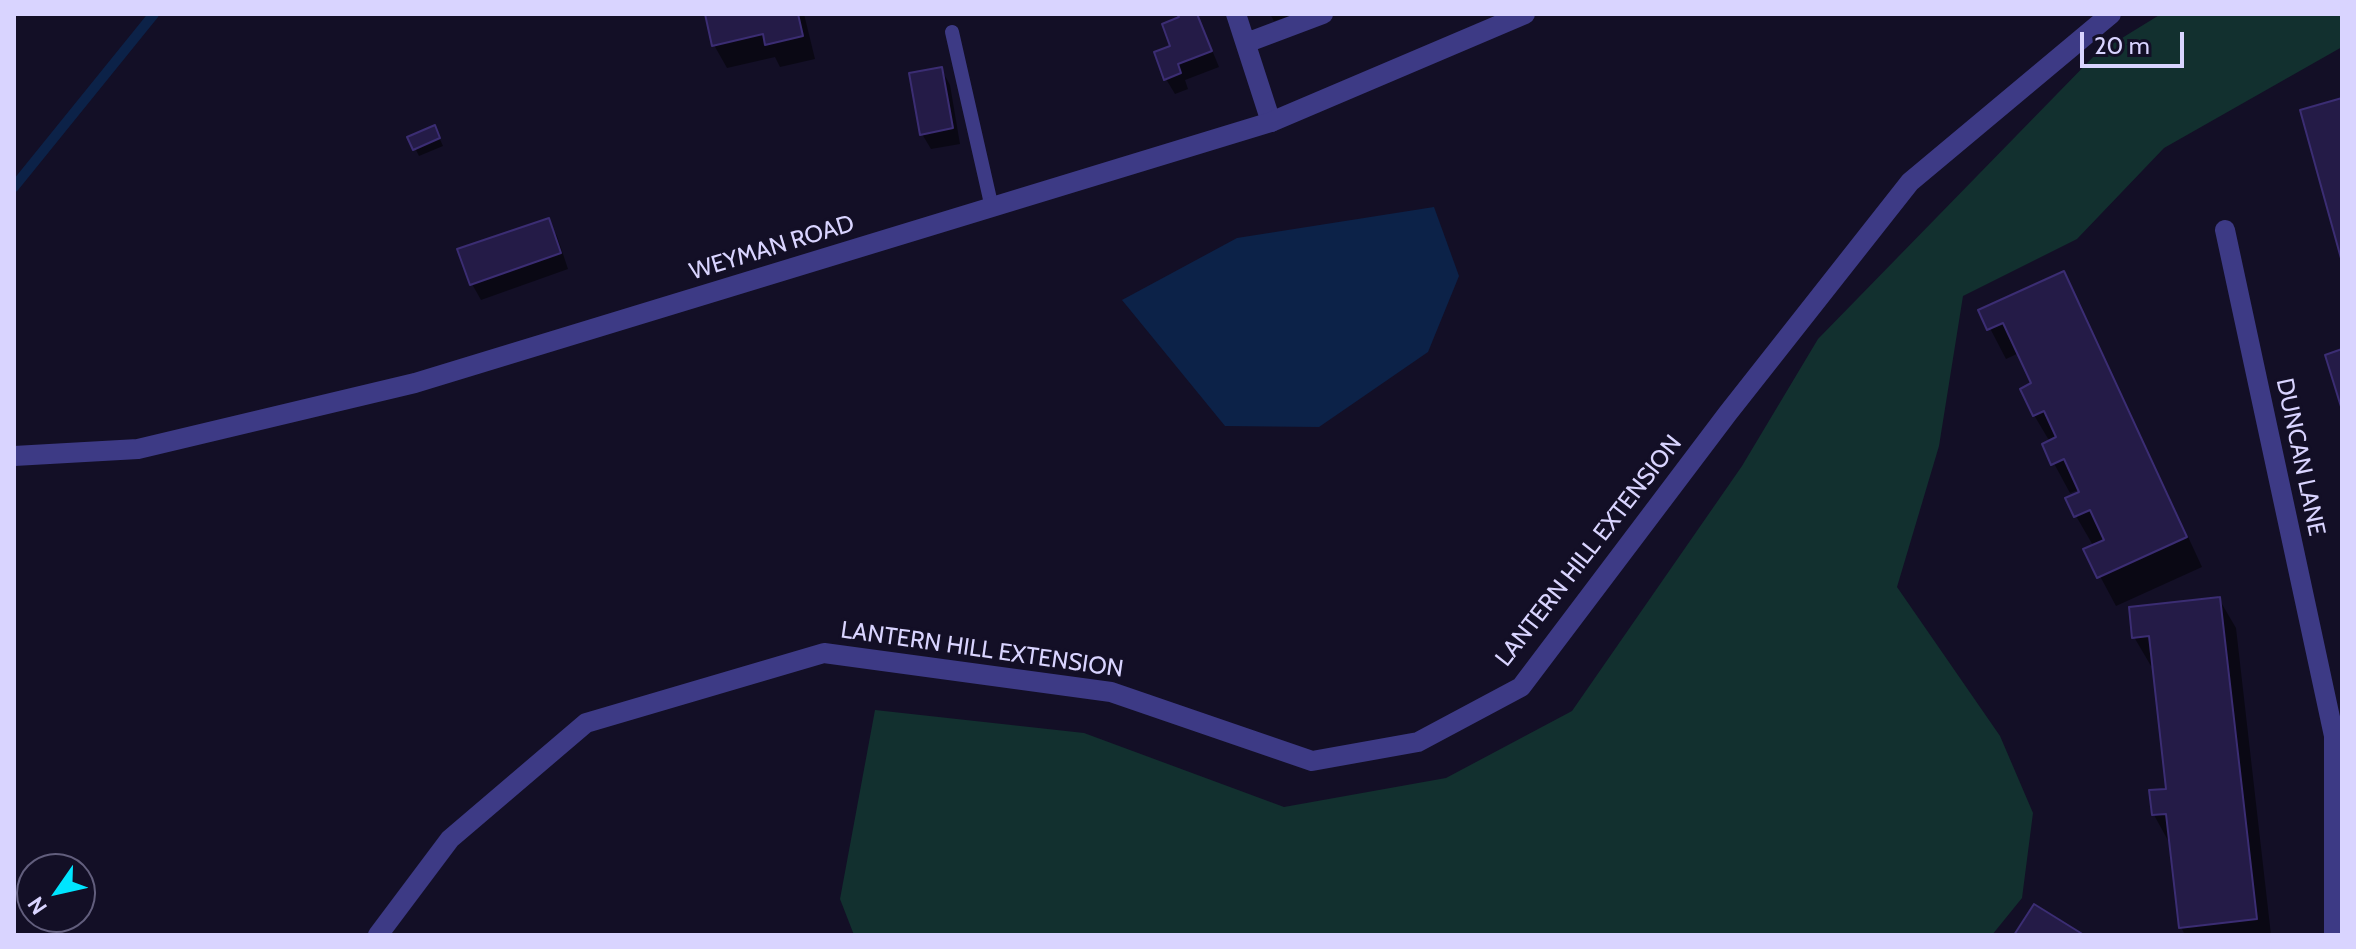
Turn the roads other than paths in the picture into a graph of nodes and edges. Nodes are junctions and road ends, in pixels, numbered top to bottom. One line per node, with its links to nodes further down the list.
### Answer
1 (1236, 14): 6 (street)
2 (1323, 14): 6 (street)
3 (1525, 14): 7 (street, WEYMAN ROAD)
4 (2111, 14): 11 (street, LANTERN HILL EXTENSION)
5 (952, 32): 8 (lane)
6 (1246, 43): 7 (street)
7 (1271, 122): 8 (street, WEYMAN ROAD)
8 (992, 208): 10 (street, WEYMAN ROAD)
9 (2225, 230): 12 (street, DUNCAN LANE)
10 (14, 456)
11 (378, 935)
12 (2334, 935)

